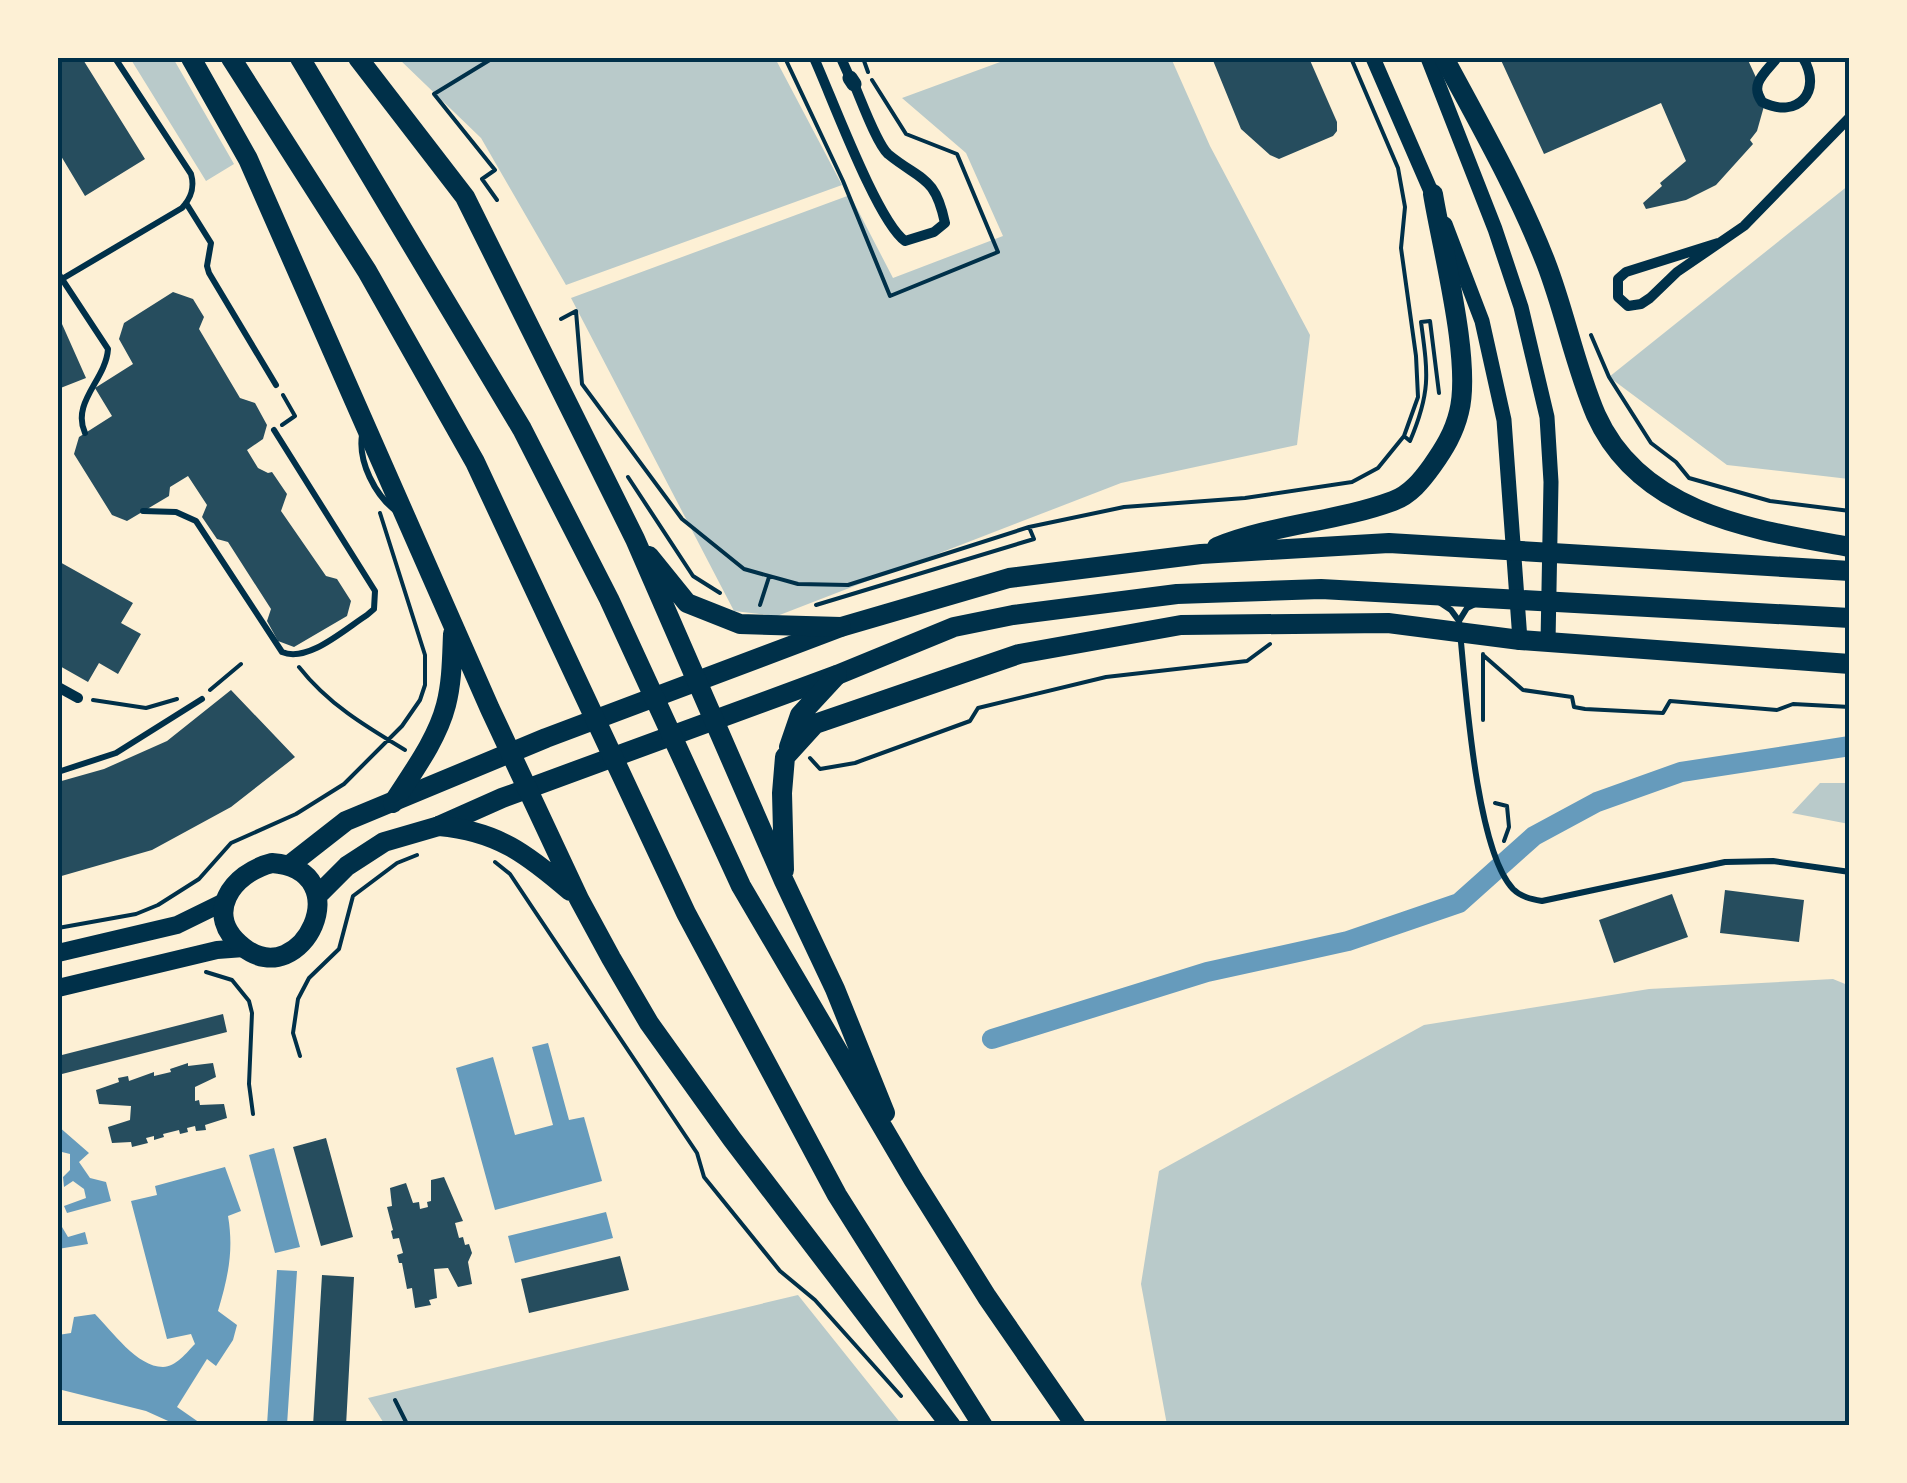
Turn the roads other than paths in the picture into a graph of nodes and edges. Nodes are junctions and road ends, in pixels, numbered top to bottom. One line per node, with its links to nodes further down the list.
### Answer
1 (114, 58): 15 (lane)
2 (191, 58): 31 (highway)
3 (232, 58): 58 (highway)
4 (300, 58): 56 (highway)
5 (358, 58): 22 (highway)
6 (814, 58): 7 (street)
7 (841, 58)
8 (1373, 58): 14 (street)
9 (1428, 58): 33 (street)
10 (1444, 58): 23 (highway)
11 (1777, 58): 12 (street)
12 (1804, 58)
13 (1850, 118): 16 (street)
14 (1433, 194): 24 (highway); 32 (street)
15 (186, 203): 17 (lane); 18 (lane)
16 (1718, 243): 16 (street)
17 (60, 276): 20 (lane)
18 (276, 384)
19 (274, 430): 21 (lane)
20 (85, 433)
21 (143, 511)
22 (635, 539): 30 (highway); 36 (highway)
23 (1850, 547)
24 (1202, 554): 25 (highway); 30 (highway)
25 (1850, 571)
26 (1424, 596): 27 (highway); 29 (lane); 35 (highway)
27 (1493, 598): 28 (highway); 29 (lane)
28 (1850, 618)
29 (1459, 621): 48 (lane)
30 (841, 628): 36 (highway)
31 (453, 629): 41 (highway); 45 (highway)
32 (1520, 640): 33 (highway); 42 (highway)
33 (1548, 642): 34 (highway)
34 (1850, 664)
35 (837, 675): 40 (highway); 42 (highway)
36 (697, 683): 40 (highway); 41 (highway)
37 (58, 687): 39 (street)
38 (200, 696): 43 (lane)
39 (78, 698)
40 (714, 720): 44 (highway); 49 (highway)
41 (514, 750): 44 (highway); 45 (highway)
42 (785, 757): 49 (highway)
43 (58, 772)
44 (533, 787): 46 (highway); 51 (highway)
45 (393, 803): 47 (highway)
46 (439, 826): 50 (highway); 51 (highway)
47 (291, 864): 50 (highway); 52 (highway)
48 (1850, 872)
49 (784, 881): 56 (highway)
50 (317, 896): 53 (highway)
51 (579, 899): 57 (highway)
52 (224, 902): 53 (highway); 54 (main road)
53 (244, 948): 55 (main road)
54 (58, 954)
55 (58, 988)
56 (913, 1179): 59 (highway)
57 (951, 1426)
58 (983, 1426)
59 (1076, 1426)

